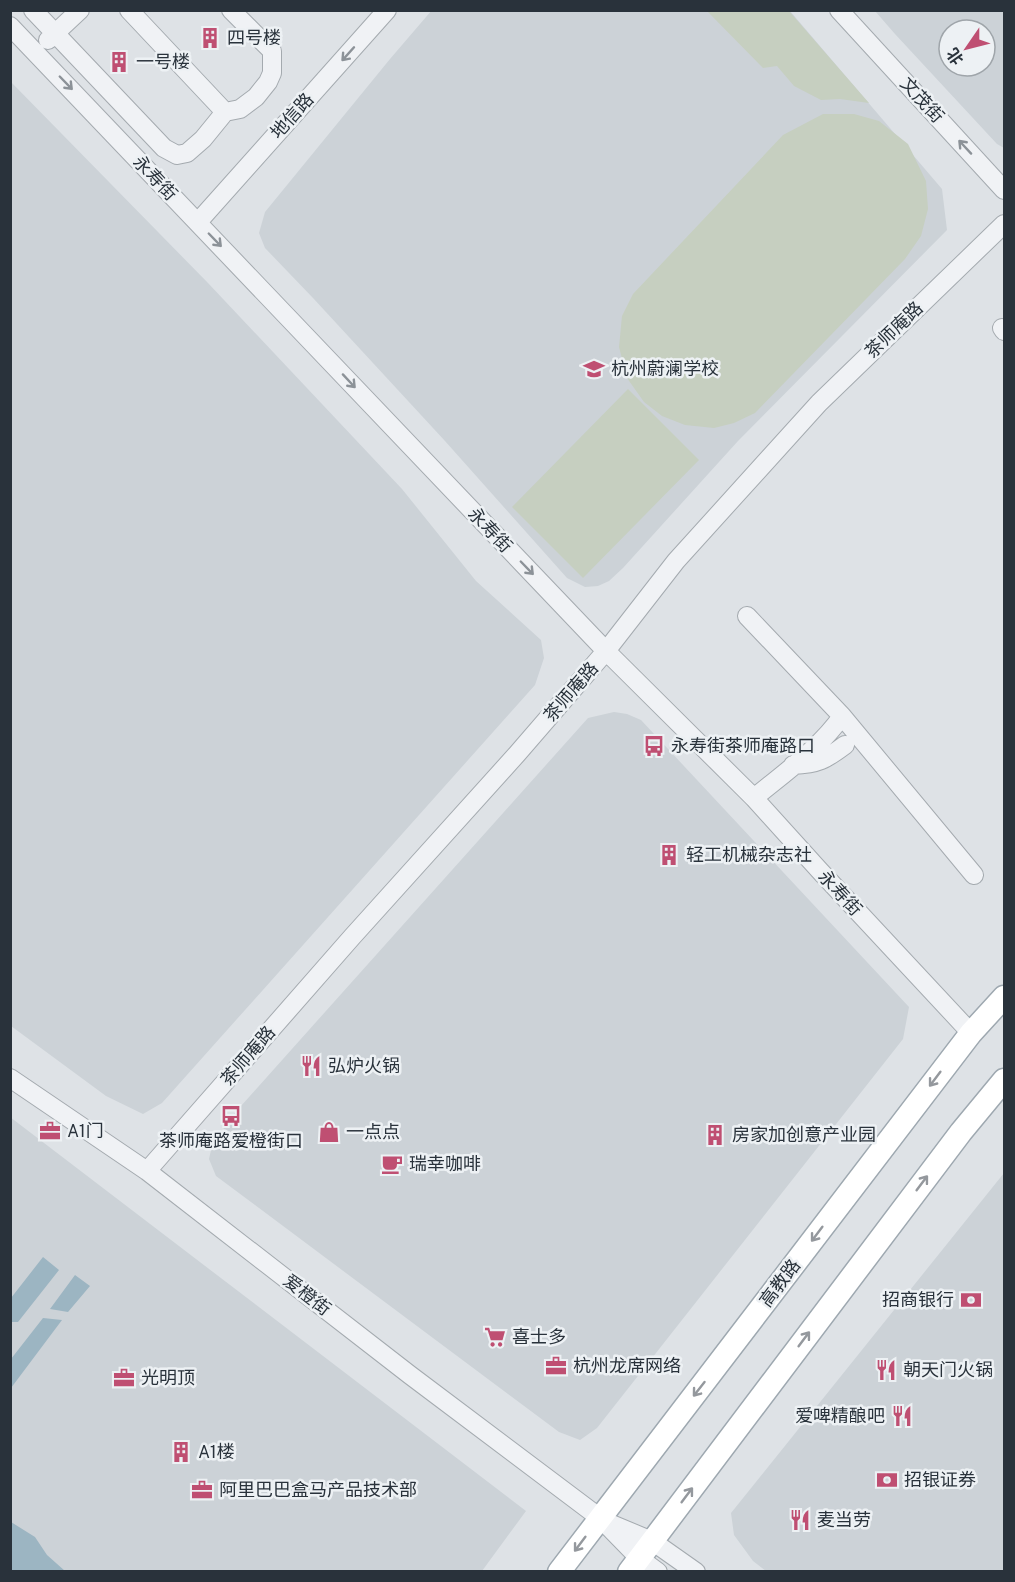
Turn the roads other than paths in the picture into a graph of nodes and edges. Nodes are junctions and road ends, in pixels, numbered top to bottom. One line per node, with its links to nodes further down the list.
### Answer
1 (33, 10): 8 (street)
2 (80, 10): 8 (street)
3 (129, 10): 10 (street)
4 (231, 10): 10 (street)
5 (387, 10): 12 (street, 地信路, one-way to 12)
6 (839, 10): 11 (street, 文茂街, one-way to 6)
7 (10, 26): 9 (street, 永寿街)
8 (55, 34): 9 (street); 10 (street)
9 (35, 51): 12 (street, 永寿街, one-way to 12)
10 (225, 112)
11 (1005, 190)
12 (198, 222): 15 (street, 永寿街, one-way to 15)
13 (1005, 224): 15 (street, 茶师庵路)
14 (747, 616): 16 (street)
15 (606, 651): 19 (street, 永寿街); 25 (street, 茶师庵路)
16 (842, 716): 18 (street); 20 (street)
17 (845, 745): 18 (street)
18 (793, 765): 19 (street)
19 (754, 798): 22 (street, 永寿街)
20 (974, 875)
21 (1005, 997): 22 (main road, 高教路)
22 (971, 1033): 26 (main road, 高教路, one-way to 26)
23 (10, 1077): 25 (street, 爱橙街)
24 (1005, 1080): 27 (main road, one-way to 24)
25 (147, 1170): 26 (street, 爱橙街)
26 (600, 1518): 27 (street, 爱橙街); 28 (main road, 高教路, one-way to 28)
27 (640, 1557): 29 (street, 爱橙街); 30 (street, 爱橙街)
28 (559, 1572)
29 (658, 1572)
30 (696, 1572)

